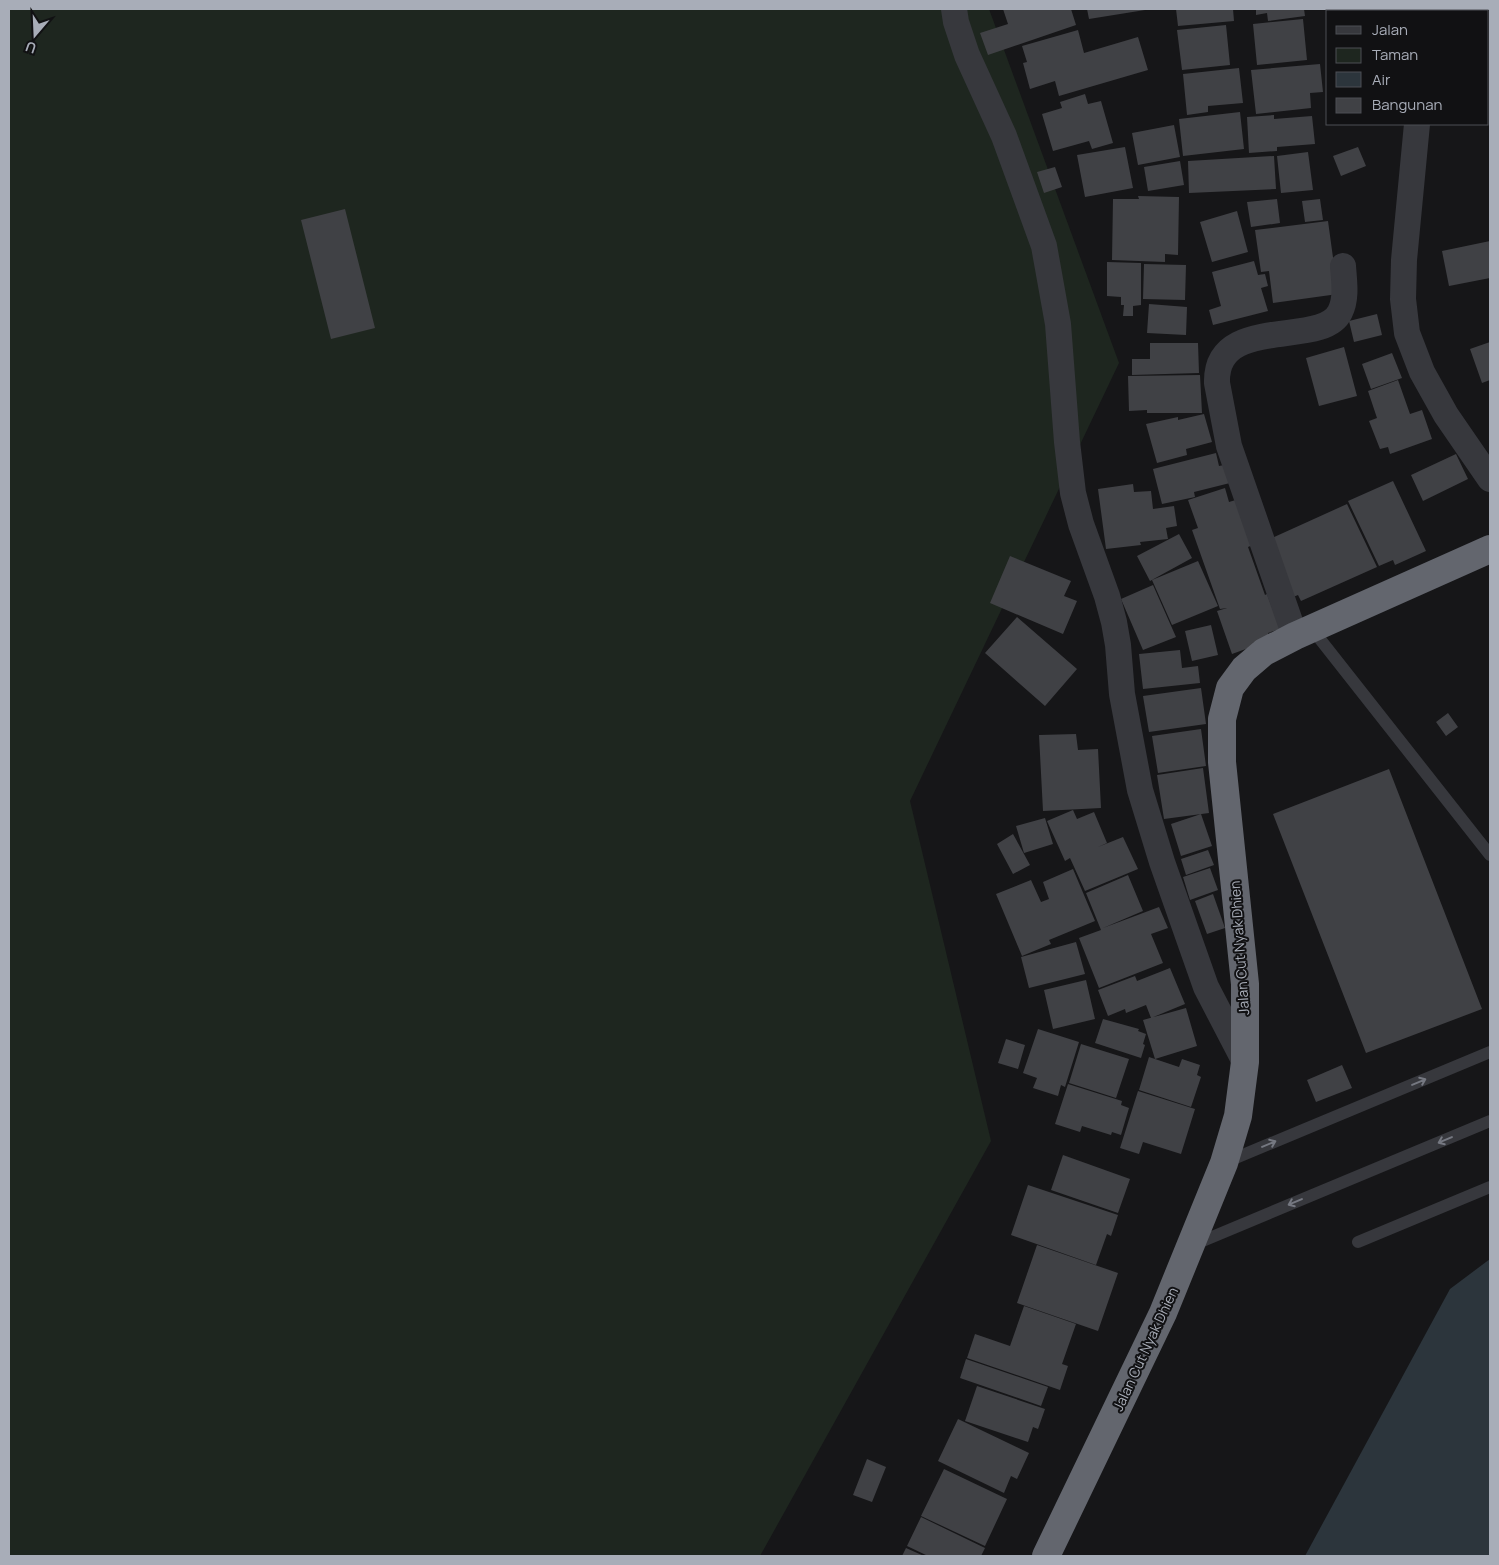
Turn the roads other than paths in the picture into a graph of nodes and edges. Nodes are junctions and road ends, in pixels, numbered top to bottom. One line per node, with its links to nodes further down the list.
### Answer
1 (954, 9): 9 (street)
2 (1417, 125): 4 (street)
3 (1343, 266): 6 (street)
4 (1490, 480)
5 (1490, 549): 6 (highway, Jalan Cut Nyak Dhien)
6 (1304, 633): 7 (lane); 9 (highway, Jalan Cut Nyak Dhien)
7 (1490, 855)
8 (1490, 1052): 11 (lane, one-way to 8)
9 (1245, 1062): 11 (highway, Jalan Cut Nyak Dhien)
10 (1490, 1121): 14 (lane, one-way to 14)
11 (1224, 1163): 14 (highway, Jalan Cut Nyak Dhien)
12 (1490, 1187): 13 (lane)
13 (1358, 1242)
14 (1191, 1246): 15 (highway, Jalan Cut Nyak Dhien)
15 (1046, 1556)

